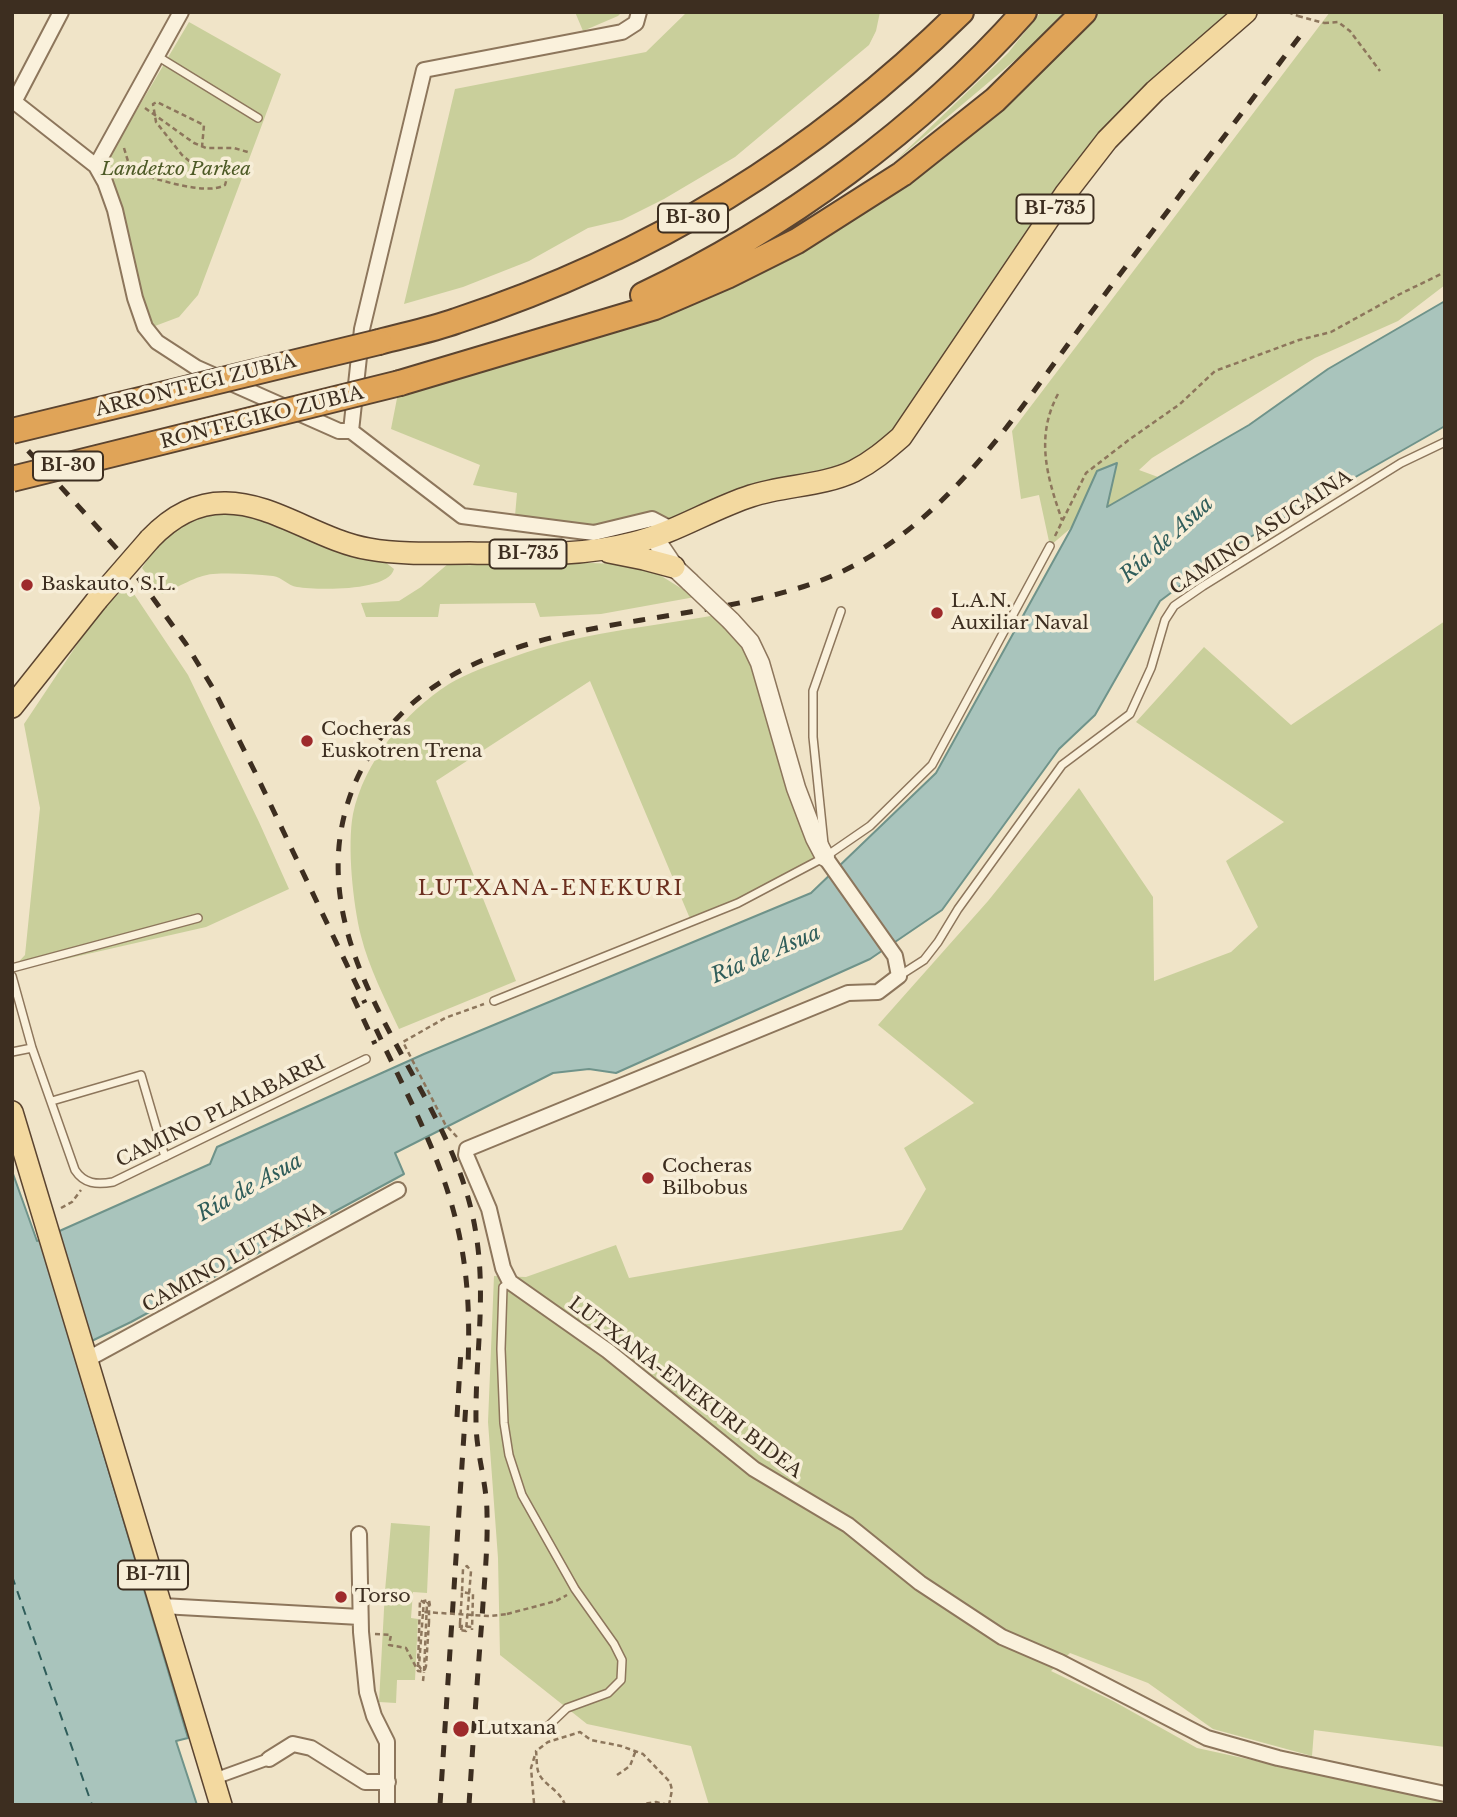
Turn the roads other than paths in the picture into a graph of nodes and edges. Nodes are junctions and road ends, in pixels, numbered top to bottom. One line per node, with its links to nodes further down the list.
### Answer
1 (61, 12): 10 (street)
2 (181, 12): 9 (street)
3 (639, 12): 16 (street)
4 (938, 12): 11 (highway)
5 (961, 12): 11 (highway, BI-30)
6 (1024, 12): 14 (highway, BI-30)
7 (1084, 12): 14 (highway)
8 (1246, 12): 19 (main road, BI-735)
9 (157, 56): 12 (lane); 13 (street)
10 (13, 101): 13 (street)
11 (857, 107): 15 (highway, ARRONTEGI ZUBIA / BI-30, bridge)
12 (258, 118)
13 (96, 166): 16 (street)
14 (500, 354): 18 (highway, RONTEGIKO ZUBIA / BI-30, bridge)
15 (12, 431)
16 (351, 431): 19 (street)
17 (1445, 442): 29 (lane, CAMINO ASUGAINA)
18 (12, 479)
19 (662, 532): 21 (main road, BI-735); 22 (street)
20 (1050, 546): 25 (lane)
21 (600, 551): 22 (main road); 24 (main road, BI-735, bridge)
22 (674, 567): 25 (street, bridge)
23 (841, 611): 25 (lane)
24 (12, 707)
25 (828, 861): 29 (street); 30 (lane)
26 (198, 919): 27 (lane)
27 (12, 968)
28 (12, 976): 31 (lane)
29 (899, 976): 38 (street)
30 (494, 1001)
31 (32, 1048): 32 (lane); 34 (lane)
32 (12, 1052)
33 (366, 1059): 36 (lane, CAMINO PLAIABARRI)
34 (52, 1101): 36 (lane, CAMINO PLAIABARRI); 36 (lane)
35 (12, 1112): 39 (main road, BI-711)
36 (165, 1157)
37 (398, 1190): 39 (street, CAMINO LUTXANA)
38 (510, 1282): 43 (lane); 47 (street, LUTXANA-ENEKURI BIDEA)
39 (86, 1352): 41 (main road, BI-711)
40 (359, 1534): 42 (street)
41 (162, 1605): 42 (street); 45 (main road, BI-711)
42 (360, 1617): 46 (street)
43 (545, 1729)
44 (269, 1759): 45 (street); 46 (street)
45 (214, 1779): 48 (main road, BI-711)
46 (388, 1782): 49 (street)
47 (1445, 1794)
48 (221, 1805)
49 (387, 1805)

